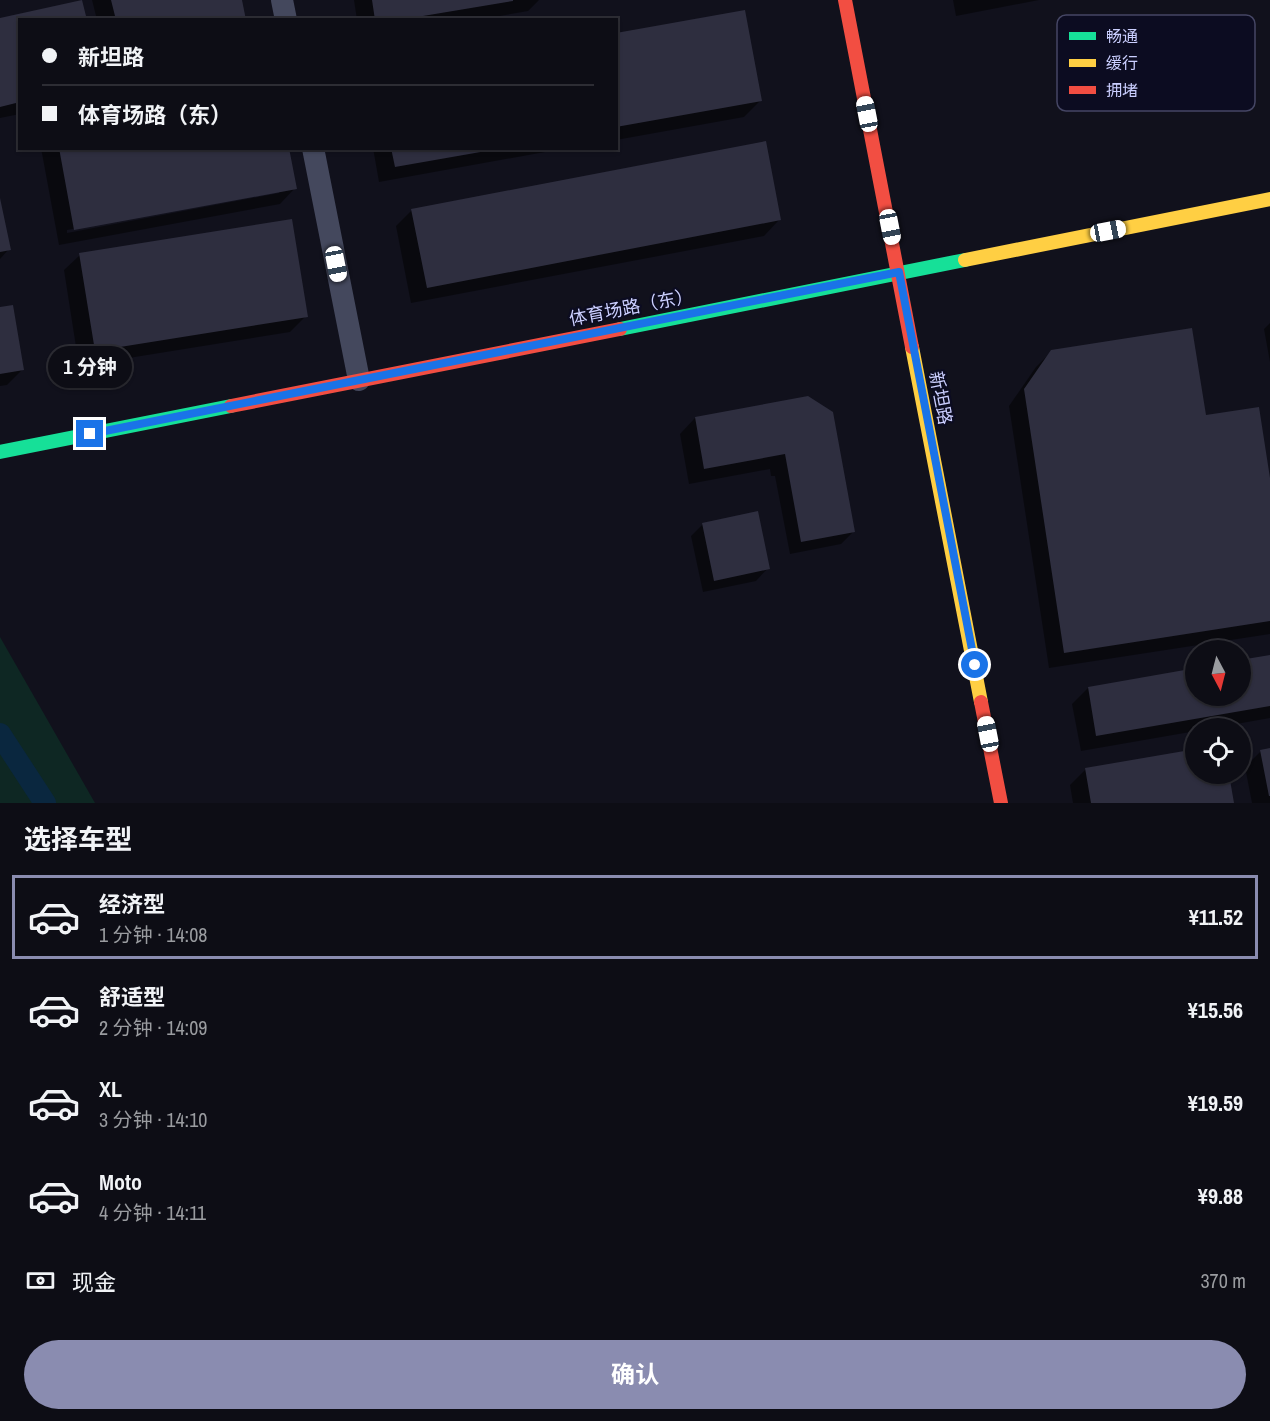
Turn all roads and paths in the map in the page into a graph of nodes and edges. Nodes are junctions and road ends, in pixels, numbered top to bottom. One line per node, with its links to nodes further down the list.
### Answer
1 (282, 0): 3 (street)
2 (845, 0): 6 (main road, 新坦路)
3 (286, 18)
4 (312, 150): 7 (street)
5 (1270, 199): 6 (main road, 体育场路（东）)
6 (899, 272): 7 (main road, 体育场路（东）); 9 (main road, 新坦路)
7 (359, 380): 8 (main road, 体育场路（东）)
8 (0, 452)
9 (1001, 803)

